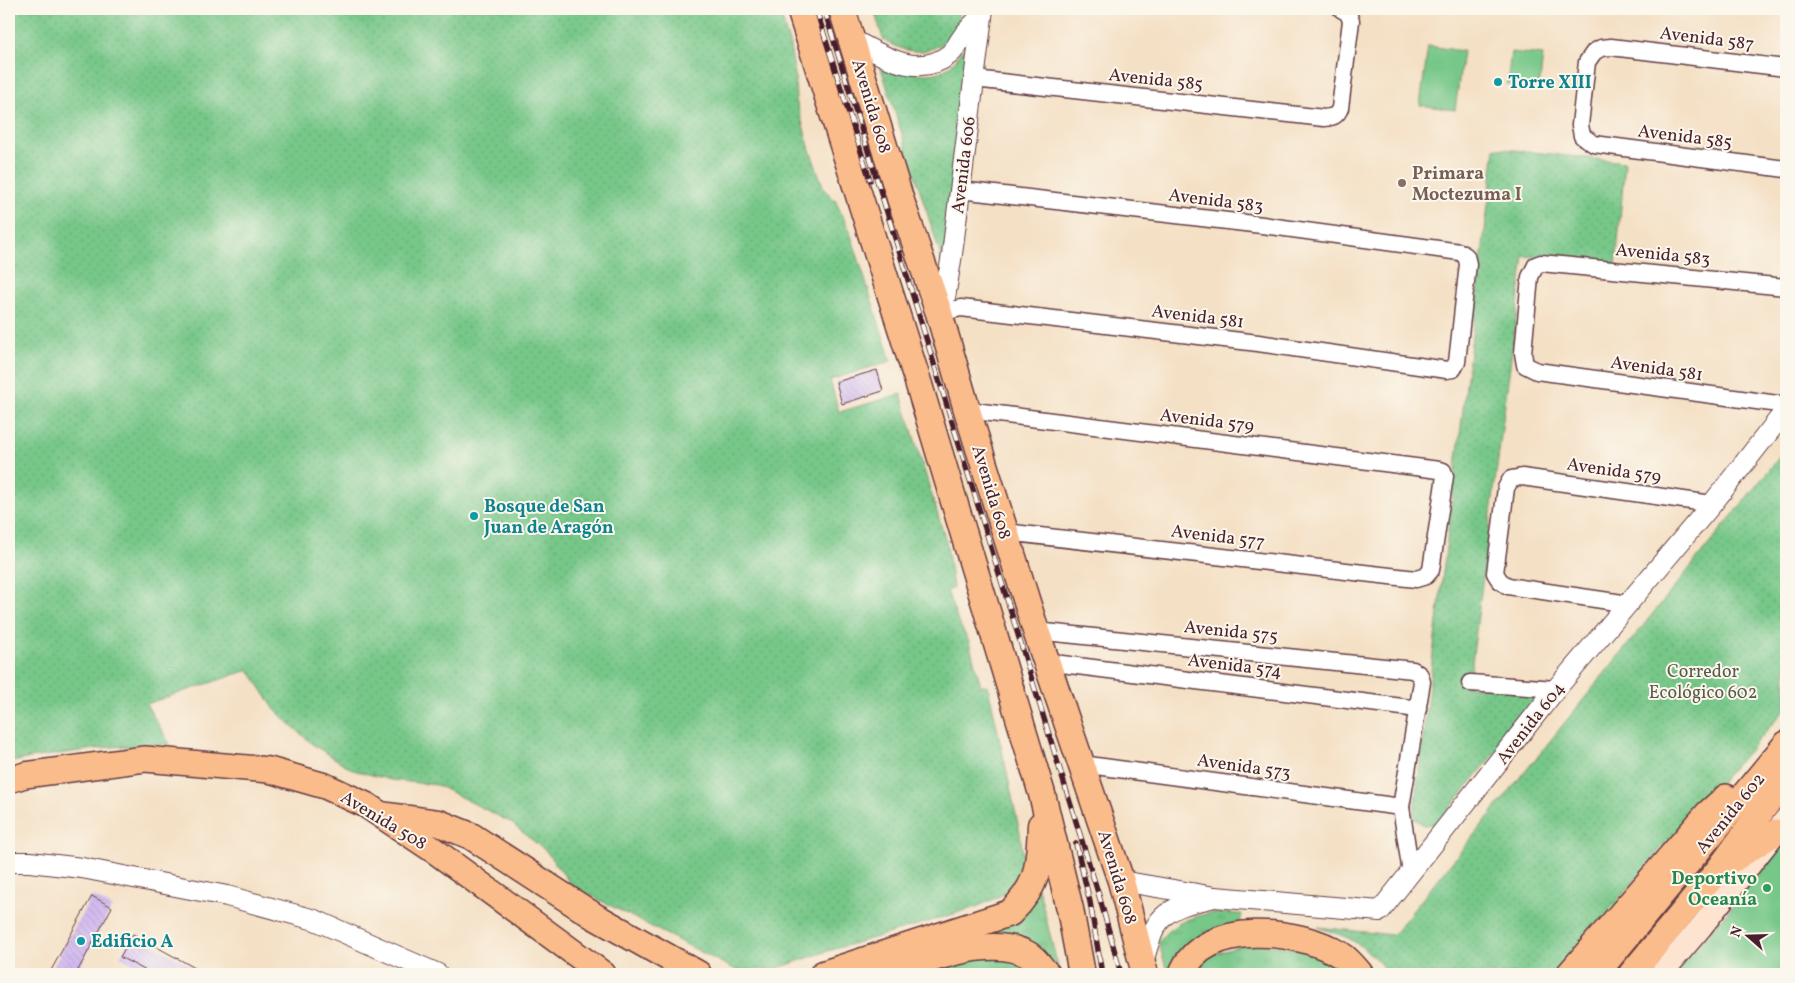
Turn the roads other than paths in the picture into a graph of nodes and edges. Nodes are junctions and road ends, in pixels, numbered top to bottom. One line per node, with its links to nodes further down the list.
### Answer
1 (800, 9): 31 (highway)
2 (842, 9): 5 (highway, Avenida 608)
3 (1344, 11): 7 (street, Avenida 585)
4 (982, 12): 5 (street, Avenida 606); 7 (street, Avenida 606)
5 (851, 39): 12 (highway, Avenida 608)
6 (1786, 68): 8 (street, Avenida 587)
7 (974, 79): 10 (street, Avenida 606)
8 (1582, 136): 9 (street, Avenida 585)
9 (1786, 169)
10 (960, 190): 12 (street, Avenida 606); 14 (street, Avenida 583)
11 (1786, 287): 13 (street, Avenida 583)
12 (938, 313): 14 (street, Avenida 581); 16 (highway, Avenida 608)
13 (1525, 365): 15 (street, Avenida 581)
14 (1453, 369)
15 (1786, 405)
16 (966, 410): 19 (highway, Avenida 608); 20 (street, Avenida 579)
17 (1786, 410): 18 (street, Avenida 604)
18 (1712, 504): 21 (street, Avenida 604); 21 (street, Avenida 579)
19 (1005, 532): 20 (street, Avenida 577); 22 (highway, Avenida 608)
20 (1426, 576)
21 (1629, 604): 25 (street, Avenida 604)
22 (1036, 631): 23 (highway, Avenida 608); 26 (street, Avenida 575)
23 (1046, 662): 26 (street, Avenida 574); 28 (highway, Avenida 608)
24 (1470, 682): 25 (street)
25 (1556, 688): 37 (street, Avenida 604)
26 (1418, 709): 32 (street)
27 (1786, 744): 29 (main road, Avenida 602)
28 (1081, 764): 32 (street, Avenida 573); 38 (highway, Avenida 608)
29 (1777, 772): 36 (main road, Avenida 602); 50 (main road); 51 (main road, Avenida 602)
30 (9, 780): 33 (main road, Avenida 508)
31 (1042, 794): 44 (highway); 47 (highway)
32 (1401, 807): 37 (street)
33 (382, 815): 42 (main road, Avenida 508); 43 (highway)
34 (1781, 825): 36 (main road); 53 (main road)
35 (9, 862): 41 (street)
36 (1719, 869): 52 (main road, Avenida 602)
37 (1412, 873): 39 (street, Avenida 604)
38 (1121, 880): 39 (street, Avenida 604); 40 (highway, Avenida 608)
39 (1215, 897): 40 (street, Avenida 604)
40 (1144, 969)
41 (438, 974)
42 (603, 974)
43 (698, 974)
44 (823, 974)
45 (886, 974): 46 (highway)
46 (1047, 974)
47 (1082, 974)
48 (1182, 974): 49 (highway)
49 (1360, 974)
50 (1570, 974)
51 (1596, 974)
52 (1631, 974)
53 (1661, 974)

